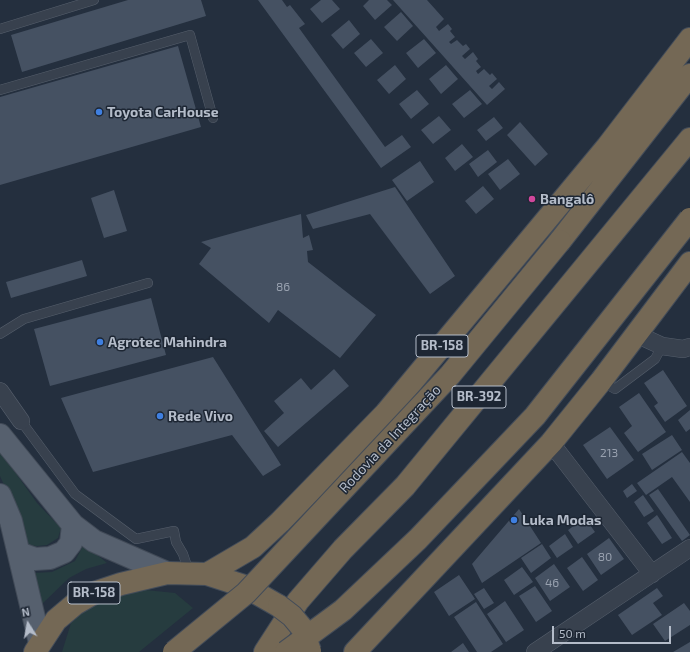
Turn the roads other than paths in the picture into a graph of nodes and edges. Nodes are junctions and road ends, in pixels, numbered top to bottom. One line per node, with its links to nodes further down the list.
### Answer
1 (94, 0): 2 (lane)
2 (0, 29)
3 (690, 39): 25 (highway, BR-158)
4 (690, 75): 29 (highway, Rodovia da Integração / BR-158, bridge)
5 (0, 90): 6 (lane)
6 (214, 118)
7 (690, 139): 30 (highway, BR-392 / BR-392)
8 (690, 219): 31 (highway, bridge)
9 (690, 262): 12 (highway)
10 (148, 283): 11 (lane)
11 (0, 334)
12 (636, 334): 13 (street); 15 (highway)
13 (662, 346): 14 (street); 15 (lane)
14 (690, 347)
15 (601, 381): 19 (highway)
16 (0, 391): 17 (street)
17 (21, 421): 25 (lane)
18 (0, 435): 21 (main road)
19 (551, 443): 26 (street); 33 (highway)
20 (0, 495): 22 (main road)
21 (73, 525): 22 (main road); 24 (main road)
22 (19, 553): 27 (main road)
23 (687, 555): 26 (street)
24 (167, 573): 25 (highway, BR-158); 27 (highway, BR-158)
25 (198, 573): 32 (highway, bridge)
26 (652, 574): 28 (street)
27 (38, 649)
28 (538, 651)
29 (174, 652)
30 (265, 652)
31 (286, 652)
32 (310, 652)
33 (355, 652)

